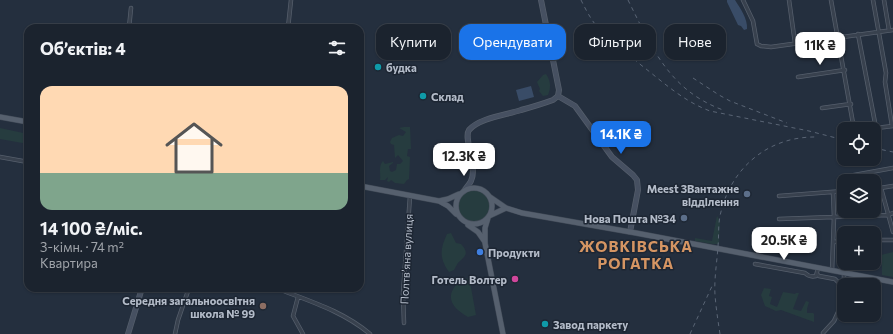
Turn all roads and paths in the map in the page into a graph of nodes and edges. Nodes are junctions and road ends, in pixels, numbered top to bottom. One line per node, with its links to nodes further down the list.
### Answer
1 (291, 0): 10 (street)
2 (541, 0): 18 (main road)
3 (743, 0): 15 (street)
4 (789, 0): 15 (street)
5 (831, 0): 14 (street)
6 (873, 0): 12 (street)
7 (884, 0): 11 (street)
8 (132, 8): 9 (street)
9 (130, 24)
10 (288, 24)
11 (891, 30): 12 (street)
12 (878, 32): 13 (street); 25 (street)
13 (858, 34): 14 (street); 24 (street)
14 (839, 37): 15 (street); 16 (street)
15 (795, 43)
16 (845, 70): 17 (street); 19 (street)
17 (798, 77)
18 (558, 96): 34 (main road); 49 (main road)
19 (851, 104): 20 (street); 23 (street)
20 (822, 108)
21 (0, 117): 22 (main road)
22 (24, 121)
23 (853, 122)
24 (875, 122)
25 (893, 126): 26 (street)
26 (881, 127)
27 (0, 157): 28 (street)
28 (24, 161)
29 (893, 168): 30 (street)
30 (860, 174)
31 (893, 186): 33 (street)
32 (364, 187): 37 (main road)
33 (881, 188): 43 (street)
34 (462, 192): 39 (main road); 40 (main road); 46 (main road)
35 (833, 192): 36 (street); 38 (street); 45 (street)
36 (837, 192)
37 (410, 196): 40 (main road); 68 (street, Полтвʼяна вулиця)
38 (779, 196)
39 (490, 197): 41 (main road); 44 (main road)
40 (439, 201): 46 (main road)
41 (506, 208): 44 (main road); 49 (main road)
42 (893, 213): 43 (street)
43 (888, 215): 45 (street); 50 (street)
44 (489, 217): 48 (main road); 55 (main road)
45 (834, 218): 47 (street); 53 (street)
46 (461, 219): 48 (main road)
47 (779, 219)
48 (466, 223): 55 (main road)
49 (630, 232): 57 (main road)
50 (893, 232)
51 (881, 240): 52 (street)
52 (893, 240)
53 (834, 242): 54 (street); 58 (street)
54 (837, 242)
55 (485, 243): 74 (main road)
56 (755, 264): 57 (street)
57 (818, 271): 58 (main road); 61 (street)
58 (832, 271): 59 (main road)
59 (844, 273): 60 (street); 62 (main road)
60 (844, 278)
61 (837, 281)
62 (893, 282)
63 (141, 292): 70 (main road)
64 (188, 292): 71 (street)
65 (286, 292): 66 (street)
66 (298, 297): 72 (street); 73 (street)
67 (837, 314): 69 (street)
68 (404, 323)
69 (823, 333)
70 (128, 334)
71 (176, 334)
72 (303, 334)
73 (370, 334)
74 (503, 334)

